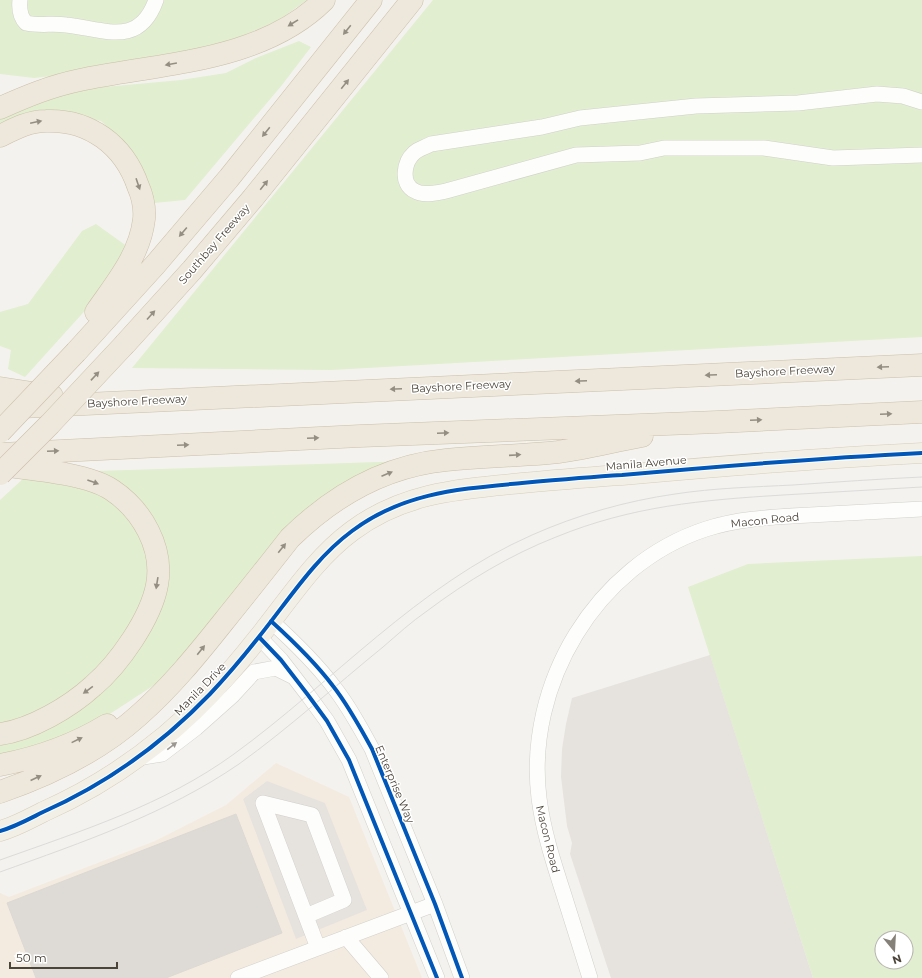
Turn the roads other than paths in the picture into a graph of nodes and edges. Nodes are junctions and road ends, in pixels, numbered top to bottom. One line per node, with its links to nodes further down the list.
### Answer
1 (20, 0): 2 (street)
2 (156, 0)
3 (324, 0): 7 (highway, one-way to 7)
4 (371, 0): 10 (highway, one-way to 10)
5 (412, 0): 22 (highway, Southbay Freeway, one-way to 5, bridge)
6 (922, 102): 9 (street)
7 (0, 108)
8 (0, 136): 10 (highway, one-way to 10)
9 (922, 155)
10 (71, 350): 17 (highway); 18 (highway, bridge)
11 (922, 365): 13 (highway, Bayshore Freeway, one-way to 13)
12 (0, 388): 13 (highway)
13 (98, 403): 14 (highway, Bayshore Freeway)
14 (0, 408)
15 (922, 412): 16 (highway, one-way to 15)
16 (717, 422): 20 (highway, one-way to 16); 28 (highway, one-way to 16)
17 (0, 426)
18 (0, 432)
19 (922, 453): 24 (main road, Manila Avenue)
20 (0, 454)
21 (0, 465): 29 (highway, one-way to 29)
22 (0, 474)
23 (922, 509): 43 (street, Macon Road)
24 (376, 515): 25 (main road, Manila Drive)
25 (272, 621): 26 (main road, Manila Drive); 34 (street, Enterprise Way)
26 (259, 637): 27 (street); 30 (main road, Manila Drive)
27 (293, 676): 30 (street, one-way to 27); 35 (street)
28 (176, 680): 31 (highway, one-way to 28); 32 (highway, one-way to 28)
29 (0, 734)
30 (136, 758): 33 (main road, Manila Drive)
31 (0, 765)
32 (0, 792)
33 (0, 831)
34 (434, 904): 35 (street); 42 (street, Enterprise Way)
35 (411, 913): 37 (street); 41 (street)
36 (306, 916): 36 (street); 38 (street)
37 (346, 938): 38 (street); 40 (street)
38 (318, 948): 39 (street)
39 (238, 978)
40 (381, 978)
41 (437, 978)
42 (462, 978)
43 (590, 978)

